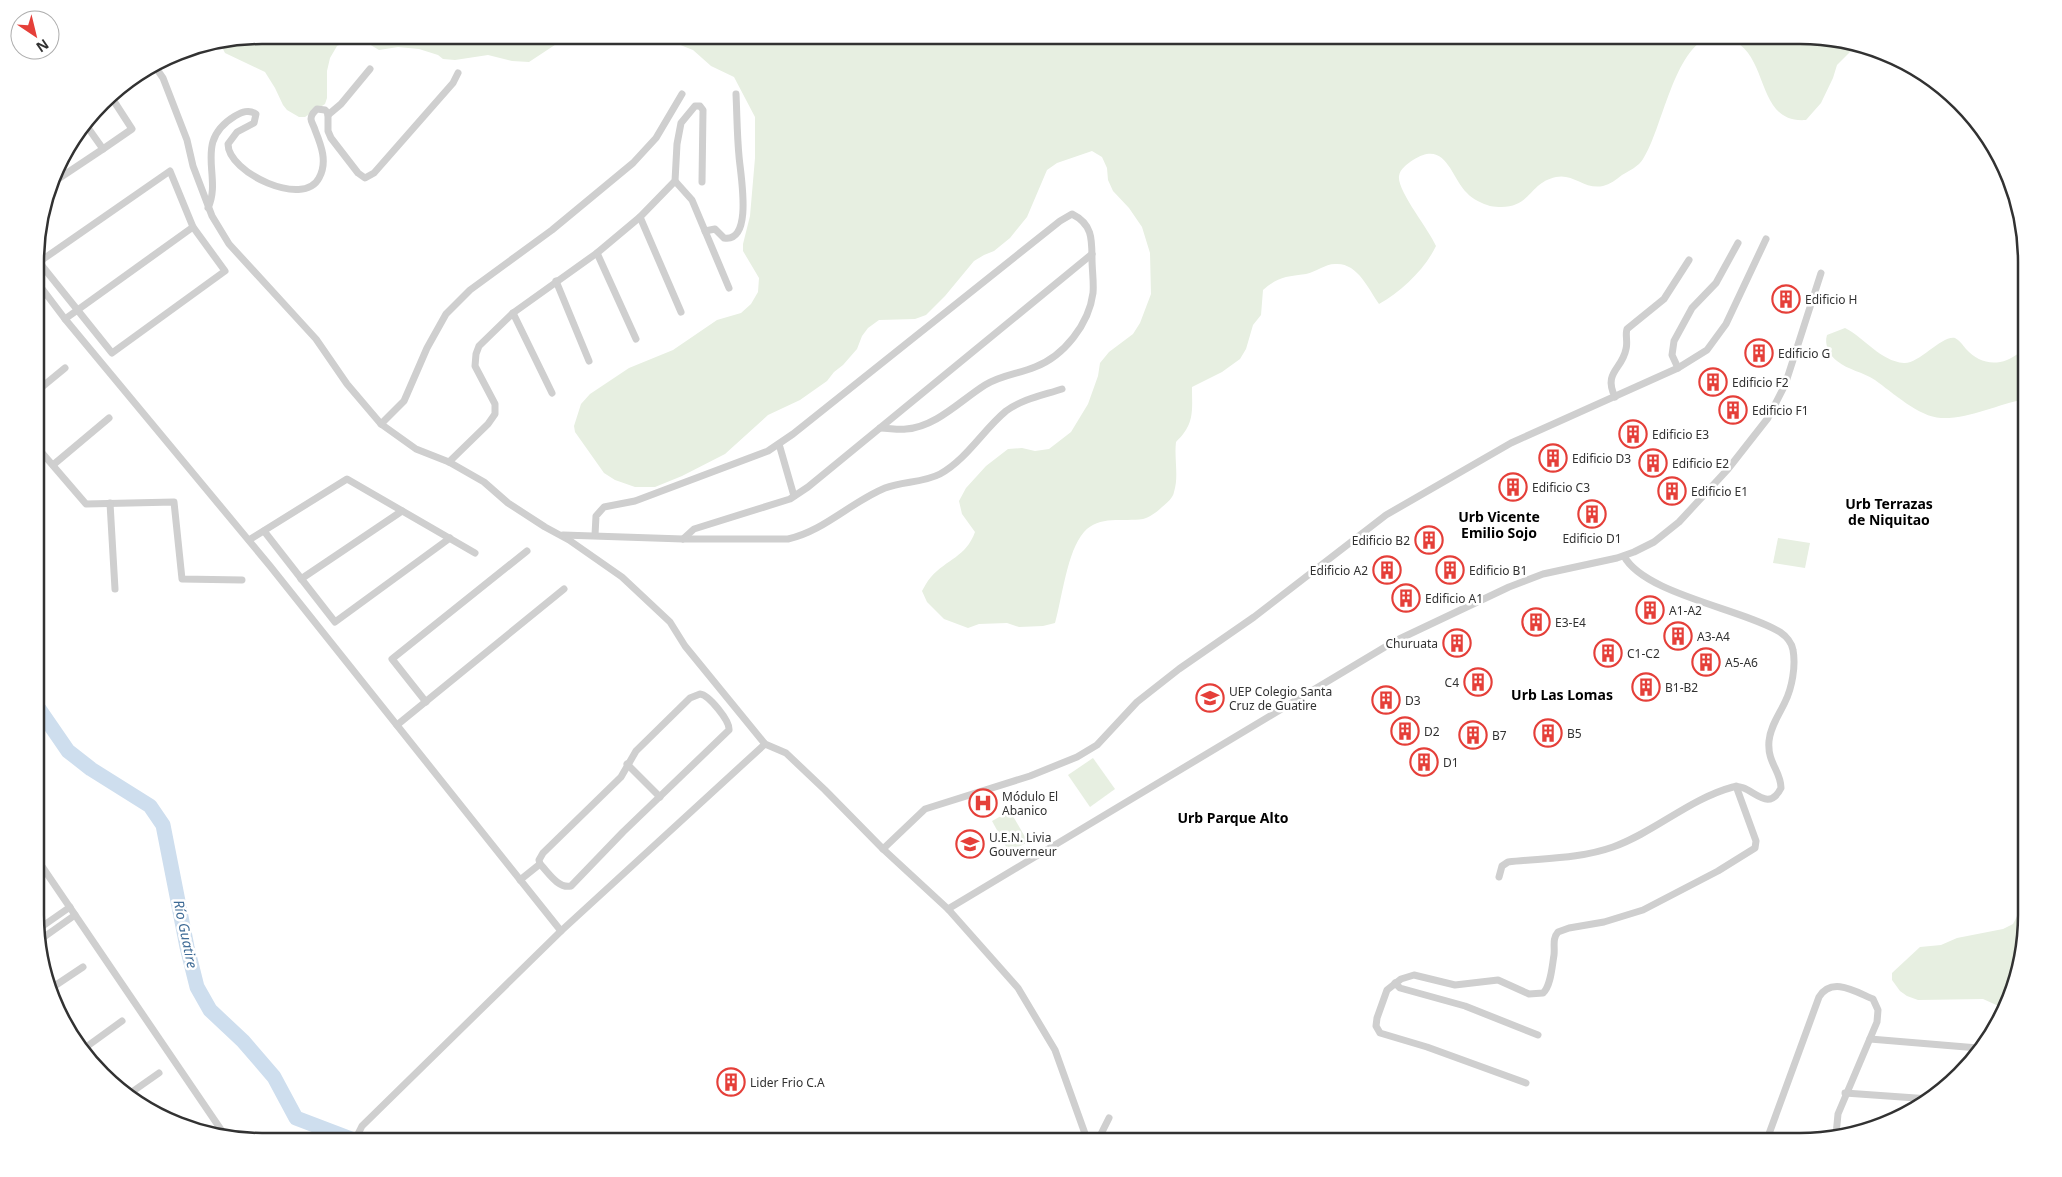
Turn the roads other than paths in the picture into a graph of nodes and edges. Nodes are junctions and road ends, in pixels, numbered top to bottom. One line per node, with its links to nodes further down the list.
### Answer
1 (158, 70): 13 (street)
2 (370, 70): 7 (street)
3 (458, 73): 7 (street)
4 (682, 94): 41 (street)
5 (736, 94): 16 (street)
6 (114, 102): 9 (street)
7 (328, 115): 13 (street)
8 (89, 129): 9 (street)
9 (102, 149): 10 (street)
10 (60, 177)
11 (675, 181): 12 (street); 14 (street); 16 (street)
12 (702, 182)
13 (208, 208): 41 (street)
14 (640, 217): 19 (street); 29 (street)
15 (193, 227): 21 (street); 28 (street); 28 (street)
16 (705, 231): 26 (street)
17 (1766, 239): 35 (street)
18 (1738, 243): 35 (street)
19 (597, 253): 25 (street); 32 (street)
20 (1092, 254): 42 (street); 42 (street); 43 (street)
21 (44, 259)
22 (1689, 260): 39 (street)
23 (44, 268): 28 (street)
24 (1821, 273): 58 (street)
25 (556, 281): 30 (street); 33 (street)
26 (729, 288)
27 (44, 291): 31 (street)
28 (78, 310): 31 (street)
29 (681, 312)
30 (513, 313): 38 (street); 45 (street)
31 (66, 319): 55 (street)
32 (636, 339)
33 (589, 361)
34 (65, 368): 36 (street)
35 (1678, 368): 39 (street)
36 (44, 385)
37 (1062, 389): 54 (street)
38 (552, 393)
39 (1615, 397): 69 (street)
40 (109, 418): 46 (street)
41 (382, 424): 45 (street)
42 (880, 428): 47 (street)
43 (779, 444): 47 (street); 52 (street)
44 (44, 457): 46 (street)
45 (449, 462): 51 (street)
46 (53, 465): 48 (street)
47 (794, 496): 54 (street)
48 (110, 503): 60 (street); 61 (street)
49 (402, 511): 50 (street); 53 (street); 59 (street)
50 (264, 531): 55 (street); 59 (street)
51 (560, 535): 52 (street); 65 (street)
52 (594, 535): 54 (street)
53 (450, 538): 57 (street); 59 (street)
54 (683, 539)
55 (249, 540): 64 (street)
56 (527, 550): 63 (street)
57 (475, 553)
58 (1624, 556): 67 (street); 75 (street)
59 (301, 579)
60 (242, 580)
61 (115, 589)
62 (564, 589): 63 (street)
63 (426, 702): 64 (street)
64 (397, 725): 73 (street)
65 (765, 744): 69 (street); 78 (street)
66 (627, 764): 68 (street); 68 (street); 70 (street)
67 (1736, 786): 72 (street); 81 (street)
68 (660, 797): 70 (street)
69 (883, 849): 75 (street)
70 (540, 864): 73 (street)
71 (44, 869): 74 (street)
72 (1499, 877)
73 (520, 880): 78 (street)
74 (70, 907): 76 (street); 77 (street)
75 (948, 909): 97 (street)
76 (75, 915): 79 (street); 94 (street)
77 (44, 925)
78 (561, 932): 96 (street)
79 (45, 936)
80 (83, 966): 82 (street)
81 (1395, 983): 84 (street); 89 (street)
82 (55, 985)
83 (122, 1021): 86 (street)
84 (1538, 1035)
85 (1870, 1039): 87 (street); 91 (street); 99 (street)
86 (88, 1046)
87 (1973, 1048)
88 (159, 1073): 90 (street)
89 (1526, 1083)
90 (133, 1091)
91 (1845, 1093): 92 (street); 95 (street)
92 (1919, 1098)
93 (1109, 1118): 98 (street)
94 (221, 1129)
95 (1836, 1130)
96 (358, 1133)
97 (1085, 1133)
98 (1102, 1133)
99 (1769, 1133)

